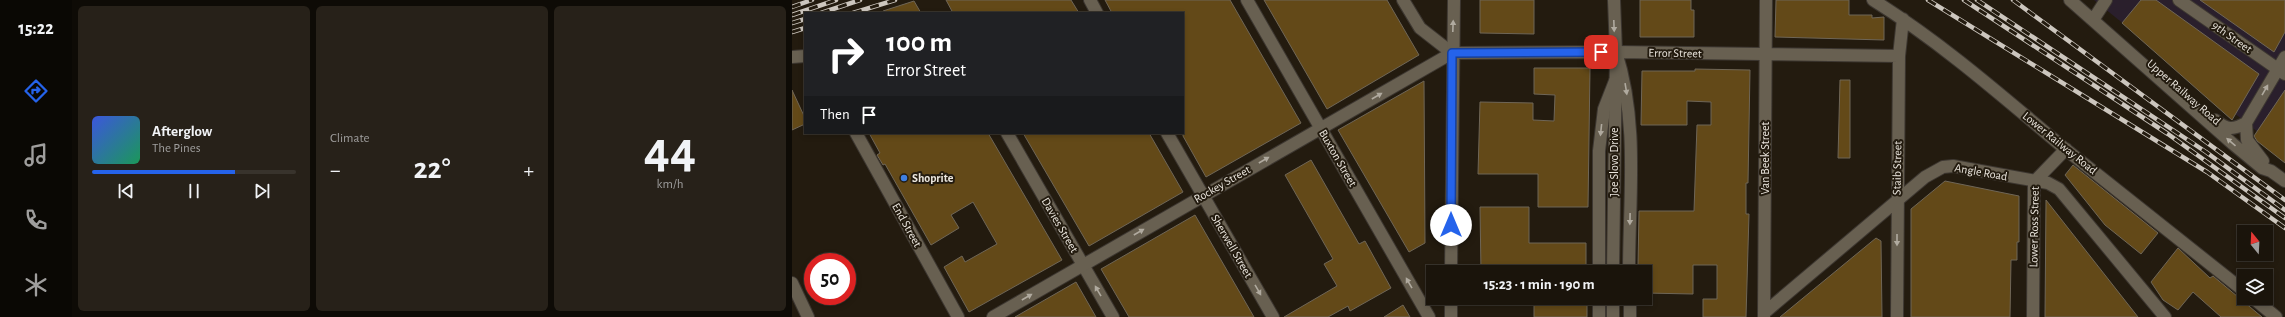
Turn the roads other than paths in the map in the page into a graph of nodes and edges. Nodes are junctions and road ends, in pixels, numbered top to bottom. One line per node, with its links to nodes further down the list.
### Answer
1 (1090, 0): 11 (street)
2 (1247, 0): 24 (street, Buxton Street)
3 (1402, 0): 15 (street)
4 (1454, 0): 15 (street, one-way to 4)
5 (1766, 0): 16 (street, Van Beek Street)
6 (1873, 0): 12 (street, Lower Railway Road)
7 (2070, 0): 13 (street, Upper Railway Road)
8 (2106, 0): 13 (street)
9 (2179, 0): 21 (street, 9th Street)
10 (1615, 2): 14 (street, one-way to 14)
11 (1096, 12)
12 (1903, 18): 18 (street, Staib Street); 28 (street, Lower Railway Road)
13 (2096, 22): 23 (street, Upper Railway Road); 29 (street, Upper Railway Road, one-way to 13)
14 (1616, 52): 15 (street, Error Street); 16 (street, Error Street); 22 (street, Joe Slovo Drive); 38 (street, one-way to 38)
15 (1452, 53): 24 (street, Rockey Street, one-way to 15); 35 (street)
16 (1766, 54): 18 (street, Error Street); 46 (street, Van Beek Street)
17 (804, 56): 19 (street)
18 (1899, 56): 33 (street, Staib Street)
19 (792, 57)
20 (2285, 57): 21 (street)
21 (2281, 71): 23 (street, one-way to 21)
22 (1615, 80): 36 (street, one-way to 36); 37 (street, Joe Slovo Drive)
23 (2246, 123): 29 (street, Upper Railway Road)
24 (1320, 128): 32 (street, Rockey Street, one-way to 24); 52 (street, Buxton Street, one-way to 24)
25 (857, 134): 48 (street, End Street)
26 (1008, 134): 34 (street, Davies Street)
27 (1168, 134): 32 (street, Sherwell Street)
28 (2066, 149): 31 (street, Lower Ross Street); 40 (street, Lower Railway Road)
29 (2271, 171): 30 (street, Upper Railway Road)
30 (2285, 181)
31 (2034, 182): 33 (street, Angle Road); 58 (street, Lower Ross Street); 59 (street, Angle Road)
32 (1203, 195): 34 (street, Rockey Street, one-way to 32); 51 (street, Sherwell Street, one-way to 51)
33 (1896, 201): 46 (street, Angle Road); 57 (street, Staib Street, one-way to 57)
34 (1083, 265): 49 (street, Rockey Street, one-way to 34); 50 (street, Davies Street, one-way to 34)
35 (1451, 265)
36 (1599, 265)
37 (1613, 265)
38 (1629, 265)
39 (792, 283): 47 (street)
40 (2237, 285)
41 (1451, 305): 53 (street)
42 (1599, 305): 54 (street)
43 (1613, 305): 55 (street)
44 (1630, 305): 56 (street)
45 (2261, 305): 60 (street)
46 (1764, 315)
47 (808, 317)
48 (958, 317)
49 (993, 317)
50 (1114, 317)
51 (1273, 317)
52 (1429, 317)
53 (1451, 317)
54 (1599, 317)
55 (1613, 317)
56 (1630, 317)
57 (1897, 317)
58 (2033, 317)
59 (2165, 317)
60 (2276, 317)

